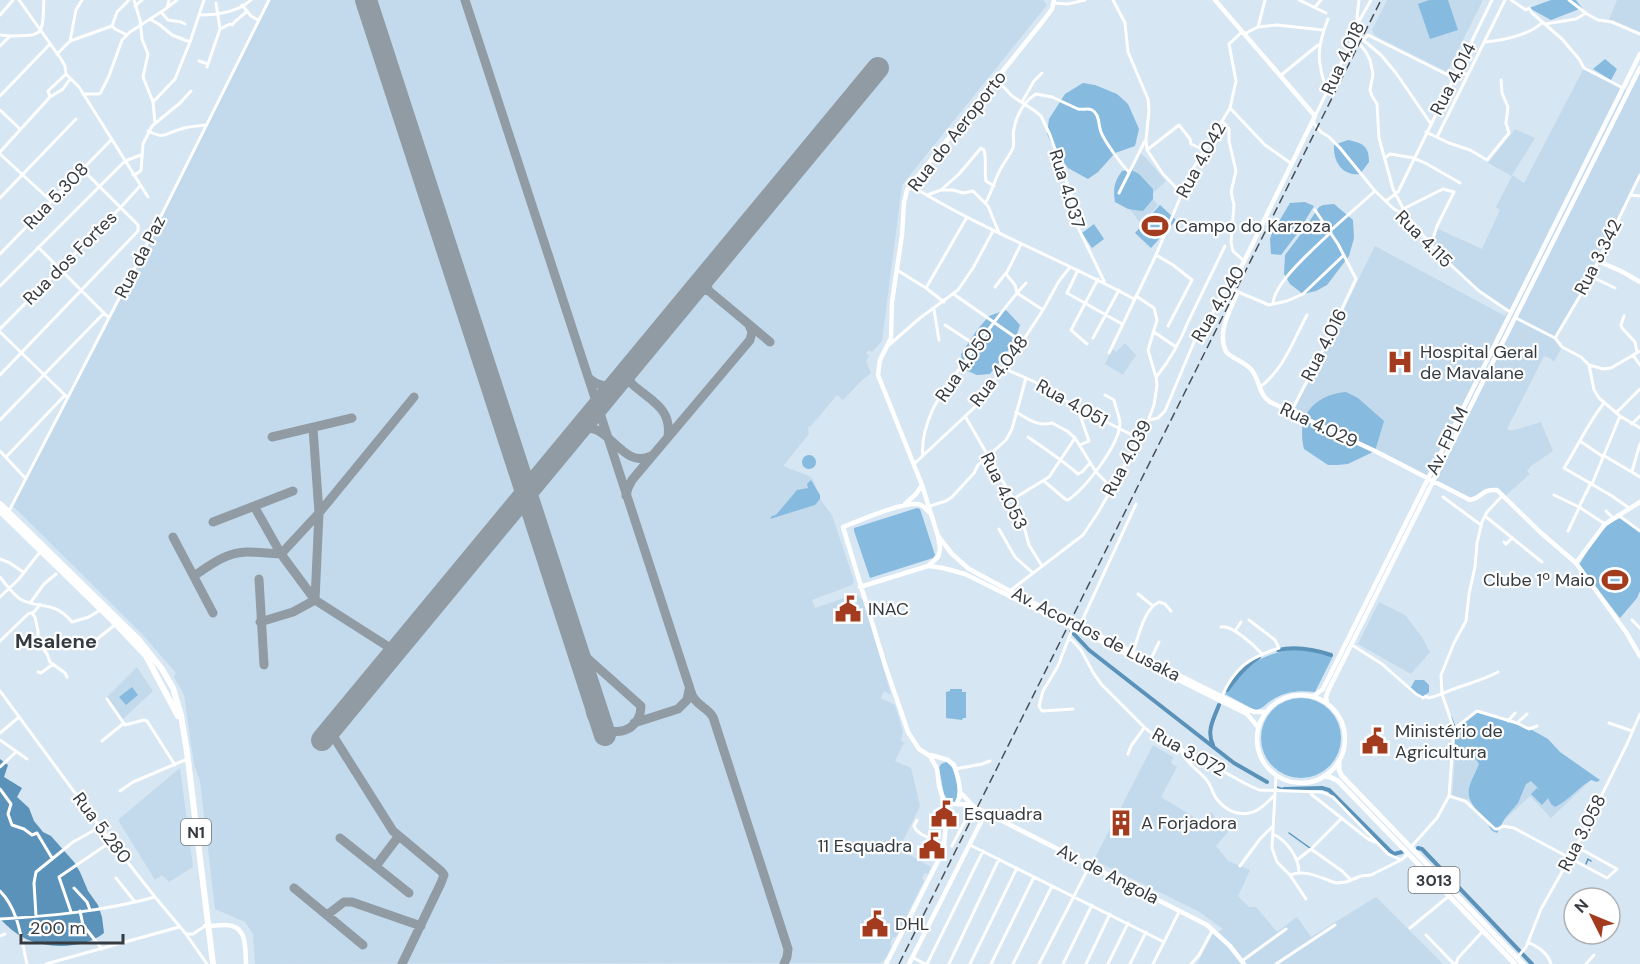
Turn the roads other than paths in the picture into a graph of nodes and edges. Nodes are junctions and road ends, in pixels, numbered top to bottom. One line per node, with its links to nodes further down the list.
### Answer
1 (13, 0): 36 (street)
2 (19, 0): 48 (street)
3 (44, 0): 48 (street)
4 (82, 0): 57 (street)
5 (129, 0): 45 (street)
6 (134, 0): 28 (street)
7 (142, 0): 28 (street)
8 (169, 0): 30 (street)
9 (177, 0): 30 (street)
10 (204, 0): 37 (street)
11 (251, 0): 27 (street)
12 (269, 0): 40 (street, Rua da Paz)
13 (1084, 0): 25 (street)
14 (1113, 0): 97 (street)
15 (1215, 0): 50 (main road)
16 (1265, 0): 46 (street)
17 (1299, 0): 29 (street)
18 (1321, 0): 29 (street)
19 (1359, 0): 41 (street)
20 (1371, 0): 41 (street, Rua 4.018)
21 (1492, 0): 72 (street, Rua 4.014)
22 (1505, 0): 59 (street)
23 (1511, 0): 42 (street)
24 (1569, 0): 34 (street)
25 (1054, 1): 74 (main road, Rua do Aeroporto)
26 (216, 3): 35 (street)
27 (242, 5): 31 (street); 35 (street)
28 (135, 6): 44 (street)
29 (1315, 7): 33 (street)
30 (167, 8): 32 (street)
31 (247, 11): 40 (street); 47 (street)
32 (161, 12): 38 (street); 43 (street)
33 (1326, 13)
34 (1586, 13): 42 (street); 51 (street)
35 (218, 14): 37 (street); 47 (street)
36 (0, 15)
37 (199, 15): 58 (street)
38 (150, 19): 44 (street); 58 (street)
39 (1328, 19): 49 (street)
40 (259, 21): 91 (street, Rua da Paz)
41 (1358, 23): 54 (street, Rua 4.018)
42 (1544, 23): 59 (street); 76 (street)
43 (184, 24)
44 (141, 25): 53 (street); 82 (street)
45 (112, 26): 53 (street); 57 (street)
46 (1258, 27): 49 (street); 50 (street)
47 (220, 29): 66 (street)
48 (40, 30): 55 (street); 60 (street)
49 (1323, 30): 61 (street)
50 (1243, 33): 71 (main road); 84 (street, Rua 4.042)
51 (1640, 34)
52 (0, 35): 55 (street)
53 (127, 35): 78 (street)
54 (1355, 35): 56 (street); 63 (street); 79 (street, Rua 4.018)
55 (10, 36): 62 (street)
56 (1364, 40): 63 (street); 72 (street); 90 (street)
57 (70, 41): 64 (street)
58 (190, 42): 82 (street)
59 (1485, 42): 70 (street)
60 (50, 44): 64 (street); 80 (street)
61 (1319, 44): 71 (street); 79 (street)
62 (0, 46)
63 (1361, 46): 103 (street)
64 (57, 54): 69 (street)
65 (1640, 54): 76 (main road, Av. FPLM)
66 (199, 61)
67 (1640, 68): 105 (main road, Av. FPLM)
68 (1042, 73): 83 (street)
69 (66, 74): 73 (street); 81 (street)
70 (1468, 74): 72 (street); 95 (street)
71 (1280, 76): 87 (main road)
72 (1455, 76): 90 (street, Rua 4.014)
73 (70, 79): 78 (street); 81 (street)
74 (996, 79): 83 (street, Rua 4.037); 114 (main road, Rua do Aeroporto)
75 (1501, 80): 95 (street)
76 (1623, 88): 102 (main road, Av. FPLM)
77 (191, 91): 89 (street)
78 (83, 93): 96 (street)
79 (1328, 93): 87 (street, Rua 4.018)
80 (0, 96)
81 (50, 97): 92 (street)
82 (153, 102): 89 (street)
83 (1024, 103): 109 (street); 116 (street); 155 (street, Rua 4.037)
84 (1230, 108): 88 (street, Rua 4.042); 107 (street)
85 (0, 110): 92 (street)
86 (76, 119): 110 (street)
87 (1313, 119): 107 (main road, Rua 4.040); 119 (street, Rua 4.115)
88 (1222, 121): 99 (street, Rua 4.042); 146 (street)
89 (155, 123): 93 (street)
90 (1431, 124): 94 (street, Rua 4.014)
91 (207, 125): 93 (street); 181 (street, Rua da Paz)
92 (21, 130): 100 (street)
93 (148, 131): 101 (street)
94 (1426, 132): 95 (street); 104 (street, Rua 4.014)
95 (1437, 138)
96 (112, 139): 106 (street); 108 (street, Rua 5.308)
97 (1146, 140): 98 (street); 109 (street)
98 (1147, 150): 99 (street); 121 (street)
99 (1204, 150): 121 (street, Rua 4.042)
100 (0, 153): 110 (street)
101 (141, 155): 106 (street); 111 (street)
102 (1590, 155): 105 (main road); 166 (main road, Av. FPLM)
103 (1385, 158): 104 (street); 122 (street)
104 (1414, 158): 113 (street); 122 (street, Rua 4.014)
105 (1596, 158): 169 (main road, Av. FPLM)
106 (126, 160): 111 (street); 117 (street)
107 (1292, 164): 146 (main road, Rua 4.040)
108 (82, 169): 117 (street); 128 (street, Rua 5.308)
109 (1129, 171): 120 (street)
110 (23, 175): 127 (street); 128 (street)
111 (133, 175): 115 (street)
112 (1640, 175): 124 (street, Rua 3.342)
113 (1460, 183)
114 (910, 185): 123 (street, Rua 4.039); 150 (main road, Rua do Aeroporto)
115 (140, 186): 126 (street); 131 (street, Rua dos Fortes)
116 (994, 186): 118 (street); 130 (street)
117 (100, 187): 131 (street); 142 (street)
118 (941, 190): 123 (street); 130 (street)
119 (1376, 191): 129 (street, Rua 4.115); 137 (street)
120 (1119, 193)
121 (1181, 193): 144 (street, Rua 4.042)
122 (1396, 194): 129 (street); 132 (street)
123 (927, 195): 135 (street, Rua 4.039)
124 (1630, 195): 125 (street); 147 (street, Rua 3.342)
125 (1640, 196)
126 (148, 197)
127 (0, 198)
128 (51, 201): 143 (street, Rua 5.308)
129 (1386, 201): 134 (street, Rua 4.115)
130 (986, 202): 138 (street)
131 (121, 207): 149 (street, Rua dos Fortes); 164 (street)
132 (1403, 209): 134 (street); 140 (street)
133 (1316, 210): 137 (street)
134 (1407, 216): 140 (street, Rua 4.115)
135 (967, 217): 136 (street, Rua 4.039); 160 (street)
136 (993, 231): 138 (street, Rua 4.039); 167 (street)
137 (1330, 231): 145 (street); 172 (street)
138 (999, 233): 139 (street, Rua 4.039)
139 (1021, 244): 148 (street, Rua 4.039); 152 (street)
140 (1431, 245): 176 (street, Rua 4.115)
141 (1226, 246): 195 (street)
142 (38, 247): 149 (street); 158 (street)
143 (0, 254)
144 (1156, 255): 168 (street, Rua 4.042); 185 (street)
145 (1344, 255): 172 (street); 214 (street, Rua 4.016)
146 (1244, 261): 161 (main road, Rua 4.040)
147 (1598, 261): 153 (street, Rua 3.342); 156 (main road)
148 (1070, 267): 151 (street, Rua 4.039); 174 (street, Rua 4.048)
149 (59, 269): 164 (street); 186 (street, Rua dos Fortes)
150 (897, 270): 160 (street); 194 (main road, Rua do Aeroporto)
151 (1078, 270): 154 (street, Rua 4.039); 171 (street)
152 (1006, 272): 159 (street); 165 (street)
153 (1590, 276): 162 (street); 189 (street, Rua 3.342)
154 (1098, 279): 155 (street, Rua 4.039); 171 (street)
155 (1104, 282): 163 (street, Rua 4.039)
156 (1640, 282)
157 (1026, 283): 165 (street, Rua 4.050)
158 (0, 286)
159 (995, 286)
160 (926, 288): 170 (street)
161 (1231, 288): 172 (street); 207 (main road, Rua 4.029); 219 (street, Rua 4.040)
162 (1615, 288)
163 (1119, 290): 168 (street, Rua 4.039); 177 (street)
164 (82, 291): 175 (street); 196 (street)
165 (1017, 293): 174 (street); 182 (street, Rua 4.050)
166 (1520, 294): 169 (main road); 176 (main road, Av. FPLM)
167 (954, 295): 170 (street); 182 (street)
168 (1135, 297): 183 (street, Rua 4.042); 187 (street, Rua 4.039)
169 (1526, 297): 180 (main road, Av. FPLM)
170 (944, 302): 173 (street)
171 (1085, 304): 177 (street); 192 (street)
172 (1273, 304)
173 (934, 310): 190 (street); 194 (street)
174 (1043, 310): 191 (street, Rua 4.048)
175 (104, 313): 181 (street); 203 (street)
176 (1511, 313): 242 (main road, Av. FPLM)
177 (1105, 315): 183 (street); 188 (street)
178 (1307, 315): 207 (street)
179 (1624, 316): 197 (street)
180 (1516, 318): 189 (street); 242 (main road, Av. FPLM)
181 (109, 319): 210 (street, Rua da Paz)
182 (994, 323): 191 (street); 193 (street, Rua 4.050)
183 (1122, 324): 198 (street, Rua 4.042)
184 (945, 325): 193 (street)
185 (1168, 326)
186 (0, 331): 196 (street)
187 (1154, 332): 195 (street); 205 (street, Rua 4.039)
188 (1093, 338)
189 (1555, 338): 200 (street)
190 (939, 340)
191 (1022, 342): 202 (street, Rua 4.048)
192 (1087, 344)
193 (977, 346): 231 (street, Rua 4.050)
194 (887, 347): 236 (main road, Rua do Aeroporto)
195 (1176, 347): 205 (street)
196 (22, 352): 203 (street); 204 (street)
197 (1639, 352): 199 (street)
198 (1109, 353)
199 (1633, 355): 200 (street); 201 (street)
200 (1589, 365): 211 (street)
201 (1640, 365)
202 (1003, 368): 206 (street, Rua 4.051); 216 (street, Rua 4.048)
203 (44, 374): 210 (street); 218 (street)
204 (0, 375)
205 (1156, 377): 219 (street, Rua 4.039)
206 (1026, 378): 212 (street, Rua 4.051); 213 (street)
207 (1260, 387): 214 (main road, Rua 4.029)
208 (1640, 389): 215 (street)
209 (1105, 395): 222 (street)
210 (66, 396): 233 (street); 240 (street, Rua da Paz)
211 (1604, 403): 215 (street); 226 (street)
212 (1083, 410): 222 (street, Rua 4.051); 228 (street)
213 (1016, 412): 224 (street); 232 (street)
214 (1291, 412): 242 (main road, Rua 4.029)
215 (1618, 415): 220 (street); 230 (street)
216 (965, 416): 231 (street, Rua 4.048); 232 (street, Rua 4.053)
217 (1640, 416): 220 (street)
218 (0, 420)
219 (1149, 420): 225 (street, Rua 4.039)
220 (1632, 424): 221 (street)
221 (1640, 428)
222 (1118, 430): 225 (street, Rua 4.051); 238 (street)
223 (1028, 437): 234 (street)
224 (1075, 438): 228 (street); 234 (street)
225 (1140, 440): 245 (street, Rua 4.039)
226 (1580, 441): 230 (street); 243 (street)
227 (1640, 444): 237 (street)
228 (1080, 445): 235 (street)
229 (0, 451): 233 (street)
230 (1602, 455): 237 (street); 243 (street)
231 (923, 456): 236 (street, Rua 4.048)
232 (988, 456): 249 (street, Rua 4.053); 254 (street)
233 (6, 457): 240 (street)
234 (1061, 459): 235 (street); 241 (street)
235 (1090, 463): 238 (street)
236 (914, 464): 244 (main road, Rua do Aeroporto)
237 (1632, 471): 239 (street)
238 (1096, 472): 241 (street); 245 (street)
239 (1640, 477)
240 (26, 479): 258 (street, Rua da Paz)
241 (1044, 481): 249 (street)
242 (1431, 483): 246 (main road, Rua 4.029); 305 (main road); 317 (main road, Av. FPLM)
243 (1591, 483): 255 (street); 256 (street)
244 (922, 485): 252 (main road); 254 (main road, Rua do Aeroporto)
245 (1112, 488): 276 (street, Rua 4.039)
246 (1503, 495): 261 (street); 274 (main road)
247 (1554, 495): 255 (street)
248 (1443, 497): 263 (street)
249 (1013, 499): 276 (street, Rua 4.053)
250 (1640, 502): 256 (main road)
251 (0, 504): 258 (highway, N1)
252 (905, 504): 259 (main road); 281 (main road)
253 (1136, 504): 296 (street)
254 (930, 506): 259 (main road, Rua do Aeroporto)
255 (1579, 507): 264 (street); 266 (street)
256 (1629, 508): 260 (main road)
257 (1606, 511): 262 (street)
258 (3, 513): 271 (highway, N1); 277 (highway, N1)
259 (932, 515): 268 (main road, Rua do Aeroporto)
260 (1618, 515): 262 (main road); 267 (street)
261 (1485, 516): 263 (street); 269 (street)
262 (1613, 518): 264 (main road)
263 (1481, 525): 315 (street)
264 (1605, 525): 274 (main road)
265 (999, 529): 279 (street)
266 (1568, 531)
267 (1640, 531)
268 (938, 536): 275 (main road, Rua do Aeroporto); 283 (main road, Av. Acordos de Lusaka)
269 (1512, 538): 270 (street); 273 (street)
270 (1504, 542)
271 (41, 551): 277 (highway, N1); 278 (street)
272 (0, 559): 278 (street)
273 (1542, 562)
274 (1576, 563): 308 (main road)
275 (928, 566): 281 (main road); 297 (main road, Av. Acordos de Lusaka)
276 (1042, 566): 279 (street, Rua 4.039)
277 (61, 571): 286 (street); 289 (highway, N1); 413 (highway, N1)
278 (23, 572): 282 (street)
279 (1033, 573): 283 (street, Rua 4.039)
280 (0, 578): 282 (street)
281 (860, 586): 338 (main road)
282 (9, 588): 285 (street); 286 (street)
283 (1010, 591): 296 (main road, Av. Acordos de Lusaka)
284 (1138, 594): 288 (street)
285 (0, 597)
286 (30, 602): 287 (street)
287 (40, 604): 289 (street); 291 (street)
288 (1153, 606): 290 (street); 306 (street)
289 (101, 609): 295 (highway, N1)
290 (1171, 611)
291 (32, 613): 303 (street); 310 (street)
292 (1249, 620): 307 (street)
293 (1632, 620): 299 (street)
294 (1241, 622): 300 (street)
295 (116, 624): 301 (street); 343 (highway, N1)
296 (1080, 625): 306 (main road, Av. Acordos de Lusaka)
297 (1073, 627): 302 (street); 331 (main road, Av. Acordos de Lusaka)
298 (1221, 627): 300 (street)
299 (1640, 628)
300 (1235, 631): 307 (street)
301 (77, 637)
302 (1069, 639): 320 (street); 332 (street, Rua 3.072)
303 (0, 641)
304 (1159, 642): 309 (street)
305 (1352, 645): 315 (street); 319 (main road)
306 (1133, 652): 309 (main road, Av. Acordos de Lusaka)
307 (1262, 654): 316 (street)
308 (1640, 657)
309 (1150, 661): 316 (main road, Av. Acordos de Lusaka)
310 (53, 664): 311 (street); 313 (street)
311 (38, 672)
312 (1498, 672): 315 (street)
313 (67, 676)
314 (0, 691): 325 (street, Rua 5.280)
315 (1442, 694): 333 (street)
316 (1222, 696): 321 (main road, Av. Acordos de Lusaka)
317 (1314, 696): 319 (main road); 321 (main road)
318 (107, 699): 327 (street)
319 (1328, 703): 346 (main road)
320 (1073, 708)
321 (1266, 712): 331 (main road)
322 (1515, 713): 326 (street)
323 (1527, 714): 328 (street)
324 (1640, 714): 334 (street, Rua 3.058)
325 (19, 717): 335 (street); 370 (street, Rua 5.280)
326 (1508, 721): 328 (street); 333 (street)
327 (123, 723): 337 (street); 347 (street)
328 (1517, 723): 330 (street)
329 (1609, 723): 334 (street)
330 (1537, 726)
331 (1258, 727): 351 (main road)
332 (1144, 728): 339 (street, Rua 3.072); 341 (street)
333 (1454, 729): 358 (street)
334 (1632, 731): 377 (street, Rua 3.058)
335 (0, 733)
336 (0, 740): 340 (street)
337 (102, 741)
338 (915, 744): 344 (main road); 349 (main road)
339 (1180, 749): 356 (street, Rua 3.072); 356 (street)
340 (16, 752): 342 (street); 348 (street)
341 (1128, 754)
342 (27, 759)
343 (185, 760): 347 (street); 413 (highway, N1)
344 (944, 760): 349 (main road); 350 (main road)
345 (990, 761): 350 (street)
346 (1339, 761): 352 (main road); 359 (main road)
347 (175, 765): 354 (street)
348 (0, 767)
349 (937, 768): 360 (main road)
350 (955, 769): 355 (main road)
351 (1276, 776): 352 (main road); 356 (street)
352 (1324, 776): 359 (main road)
353 (0, 789): 381 (street)
354 (120, 791)
355 (960, 792): 361 (main road); 362 (main road)
356 (1276, 793): 357 (street, Rua 3.072); 368 (street)
357 (1310, 793): 364 (street); 367 (street, Rua 3.072)
358 (1449, 796): 380 (street); 383 (street)
359 (1358, 798): 380 (main road, 3013)
360 (945, 802): 361 (main road); 365 (main road)
361 (956, 804): 362 (main road); 365 (main road)
362 (973, 806): 363 (main road, Av. de Angola); 376 (street)
363 (984, 811): 375 (main road); 386 (main road, Av. de Angola)
364 (1342, 818): 369 (street); 378 (street)
365 (947, 819): 374 (main road)
366 (917, 820): 374 (street)
367 (1356, 821): 369 (street); 373 (street, Rua 3.072)
368 (1274, 826): 371 (street); 387 (street)
369 (1352, 826): 373 (street)
370 (100, 827): 372 (street, Rua 5.280); 381 (street)
371 (1273, 833): 384 (street); 390 (street)
372 (112, 841): 399 (street, Rua 5.280); 406 (street)
373 (1377, 842): 385 (street)
374 (944, 845): 435 (main road)
375 (970, 845): 379 (street); 428 (main road)
376 (952, 846)
377 (1577, 846): 383 (street, Rua 3.058); 383 (street)
378 (1311, 849): 384 (street); 393 (street)
379 (983, 851): 382 (street); 437 (street)
380 (1409, 851): 385 (street); 398 (main road, 3013); 429 (main road, 3013)
381 (52, 858): 408 (street)
382 (999, 859): 388 (street); 438 (street)
383 (1570, 859): 425 (street, Rua 3.058)
384 (1297, 860): 389 (street)
385 (1401, 860): 393 (street)
386 (1090, 865): 397 (street); 404 (main road, Av. de Angola)
387 (1240, 866)
388 (1017, 868): 391 (street); 439 (street)
389 (1299, 873): 390 (street); 393 (street)
390 (1290, 875): 400 (street)
391 (1034, 877): 394 (street); 440 (street)
392 (116, 878): 401 (street)
393 (1351, 880)
394 (1052, 886): 397 (street); 441 (street)
395 (74, 888): 403 (street)
396 (0, 891): 409 (street)
397 (1073, 896): 402 (street); 442 (street)
398 (1449, 896): 415 (street); 418 (main road, 3013)
399 (155, 897): 401 (street); 414 (street, Rua 5.280)
400 (1306, 899)
401 (135, 902): 403 (street)
402 (1092, 906): 407 (street); 443 (street)
403 (90, 910): 405 (street)
404 (1180, 910): 416 (main road, Av. de Angola); 424 (street)
405 (80, 911): 406 (street); 426 (street)
406 (71, 912): 408 (street)
407 (1110, 914): 411 (street); 444 (street)
408 (36, 916): 409 (street)
409 (16, 918): 410 (street); 431 (street)
410 (0, 919)
411 (1128, 923): 419 (street); 445 (street)
412 (1335, 925): 449 (street)
413 (207, 926): 421 (street); 433 (highway, N1); 434 (main road)
414 (179, 927): 421 (street, Rua 5.280); 426 (street)
415 (1410, 928)
416 (1213, 929): 430 (main road, Av. de Angola); 448 (street)
417 (1286, 929): 430 (street)
418 (1483, 931): 429 (main road, 3013); 450 (street)
419 (1146, 932): 424 (street); 446 (street)
420 (5, 934): 423 (street)
421 (186, 934): 433 (street, Rua 5.280)
422 (1426, 935): 450 (street)
423 (0, 936)
424 (1164, 942): 447 (street)
425 (1528, 942): 429 (street, Rua 3.058); 452 (street)
426 (102, 949): 432 (street)
427 (1594, 955): 453 (street)
428 (912, 957): 436 (main road); 437 (street)
429 (1517, 957): 451 (main road)
430 (1243, 963)
431 (27, 964)
432 (46, 964)
433 (209, 964)
434 (246, 964)
435 (886, 964)
436 (909, 964)
437 (926, 964)
438 (950, 964)
439 (970, 964)
440 (991, 964)
441 (1013, 964)
442 (1039, 964)
443 (1063, 964)
444 (1086, 964)
445 (1108, 964)
446 (1130, 964)
447 (1154, 964)
448 (1191, 964)
449 (1275, 964)
450 (1455, 964)
451 (1523, 964)
452 (1551, 964)
453 (1586, 964)

